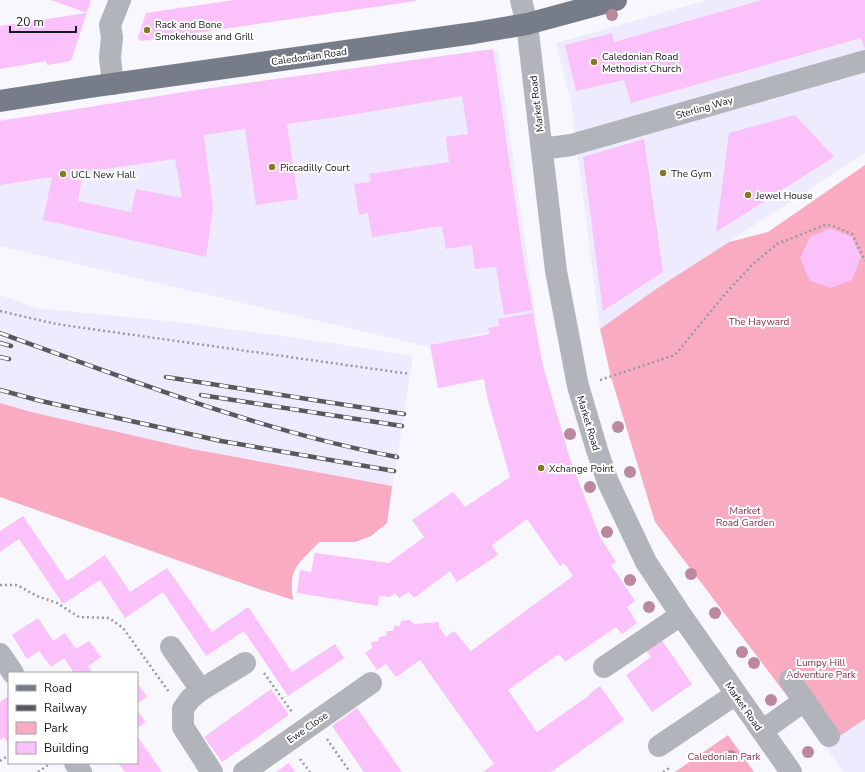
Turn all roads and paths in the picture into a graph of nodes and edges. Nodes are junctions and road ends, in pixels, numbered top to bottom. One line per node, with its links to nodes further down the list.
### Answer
1 (120, 0): 6 (street)
2 (521, 0): 4 (street, Market Road)
3 (616, 0): 4 (main road, Caledonian Road)
4 (527, 24): 6 (main road, Caledonian Road); 8 (street, Market Road)
5 (865, 61): 8 (street, Sterling Way)
6 (113, 84): 7 (main road, Caledonian Road)
7 (0, 101)
8 (542, 149): 14 (street, Market Road)
9 (865, 261): 12 (path)
10 (0, 312): 11 (path)
11 (410, 374)
12 (611, 377)
13 (0, 585): 25 (path)
14 (681, 615): 18 (street); 23 (street, Market Road)
15 (172, 647): 22 (street)
16 (0, 654): 19 (street)
17 (245, 663): 22 (street); 26 (path)
18 (604, 667)
19 (12, 672)
20 (790, 680): 24 (street)
21 (371, 683): 26 (street, Ewe Close)
22 (201, 690): 25 (street)
23 (736, 694): 27 (street, Market Road); 29 (street)
24 (804, 701): 27 (street); 28 (street)
25 (183, 709): 32 (street)
26 (310, 725): 33 (street, Ewe Close); 34 (path)
27 (762, 731): 35 (street, Market Road)
28 (829, 736)
29 (659, 746)
30 (50, 764): 31 (path)
31 (38, 772)
32 (212, 772)
33 (244, 772)
34 (350, 772)
35 (791, 772)

